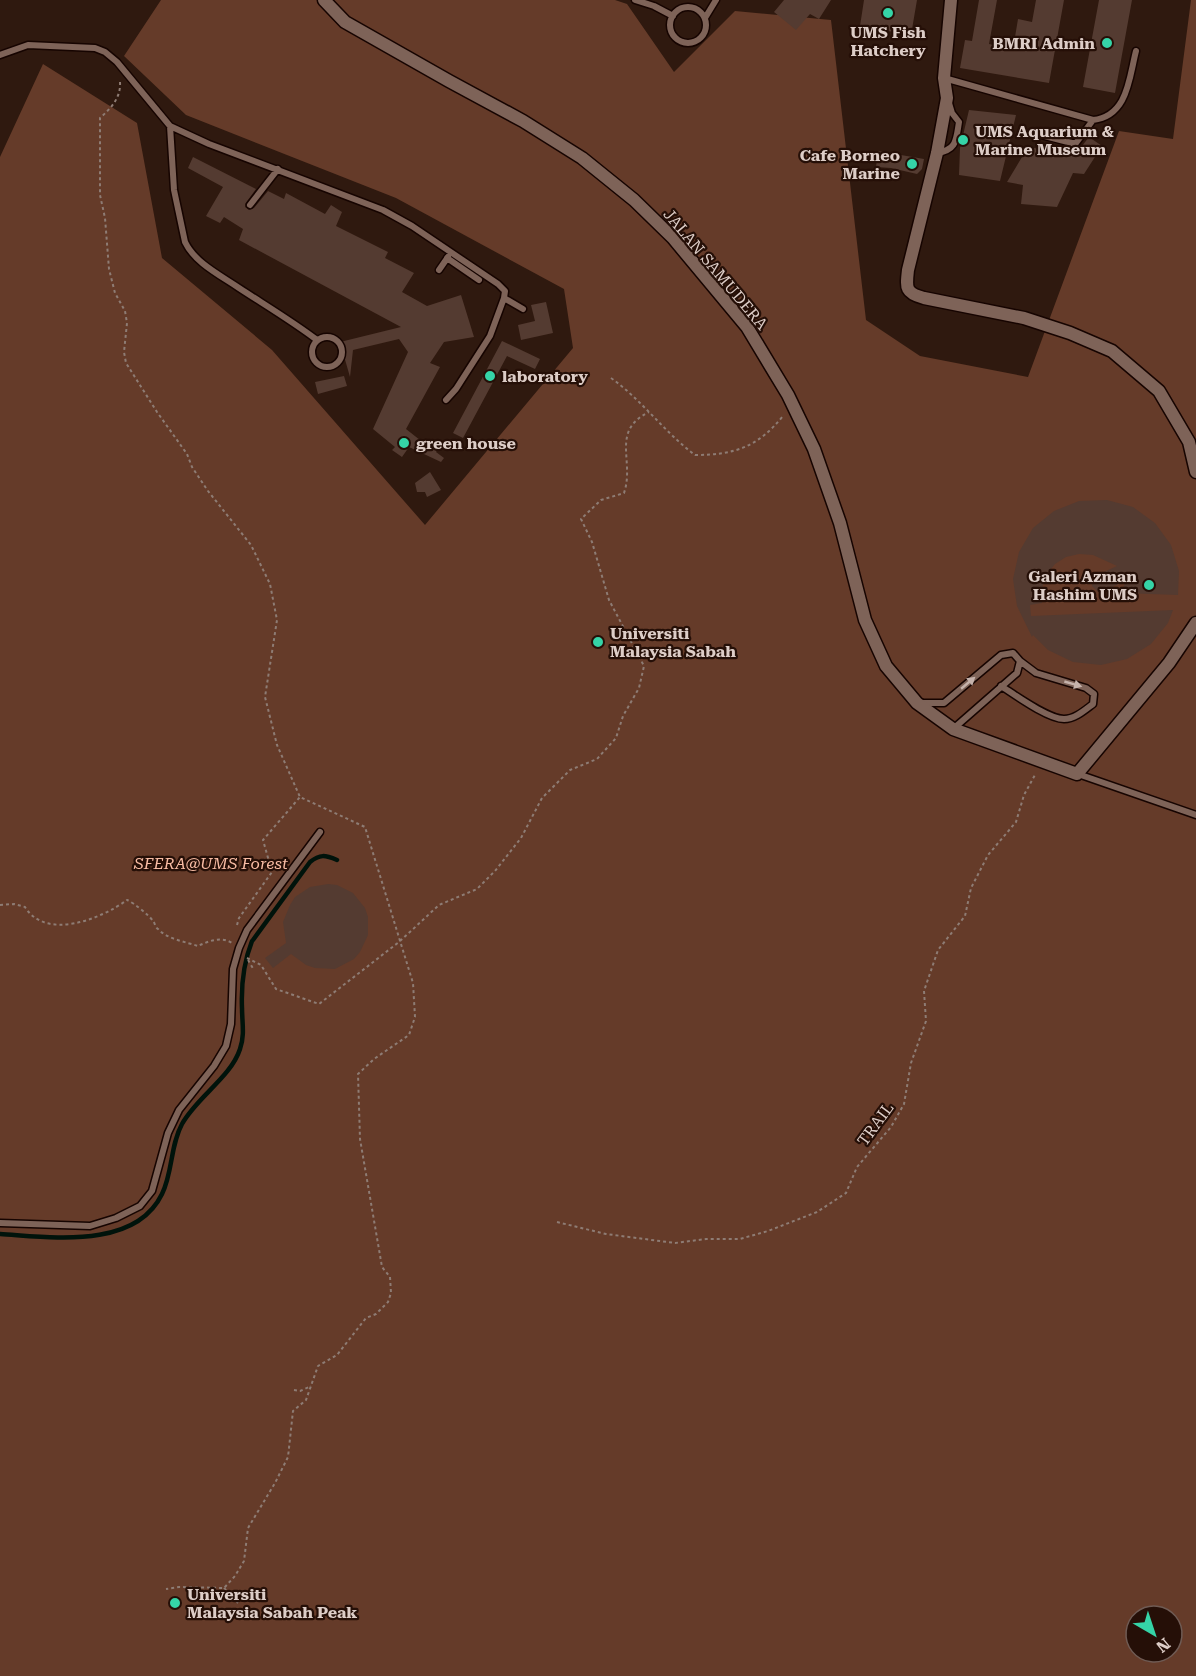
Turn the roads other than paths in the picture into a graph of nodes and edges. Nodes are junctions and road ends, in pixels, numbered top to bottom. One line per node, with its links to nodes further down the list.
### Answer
1 (324, 0): 27 (street, JALAN SAMUDERA)
2 (635, 0): 5 (lane)
3 (716, 0): 6 (lane)
4 (951, 0): 9 (street)
5 (673, 16): 6 (lane); 6 (lane)
6 (705, 18)
7 (1136, 51): 10 (lane)
8 (0, 56): 11 (lane)
9 (944, 78): 10 (lane); 23 (street)
10 (1094, 120): 12 (lane)
11 (170, 126): 13 (lane); 21 (lane)
12 (1036, 134)
13 (278, 169): 14 (lane); 15 (lane)
14 (250, 205)
15 (452, 251): 16 (lane); 18 (lane)
16 (447, 258): 17 (lane); 18 (lane)
17 (439, 270)
18 (484, 273): 19 (lane)
19 (504, 298): 20 (lane); 22 (lane)
20 (523, 309)
21 (317, 340): 21 (lane)
22 (446, 400)
23 (1196, 472)
24 (1196, 623): 29 (street)
25 (1020, 661): 26 (lane); 26 (lane, one-way to 26); 27 (lane, one-way to 25)
26 (1001, 686): 28 (lane)
27 (917, 703): 28 (street, JALAN SAMUDERA)
28 (953, 729): 29 (street, JALAN SAMUDERA)
29 (1077, 774): 30 (lane)
30 (1196, 815)
31 (320, 832): 32 (lane)
32 (0, 1223)

